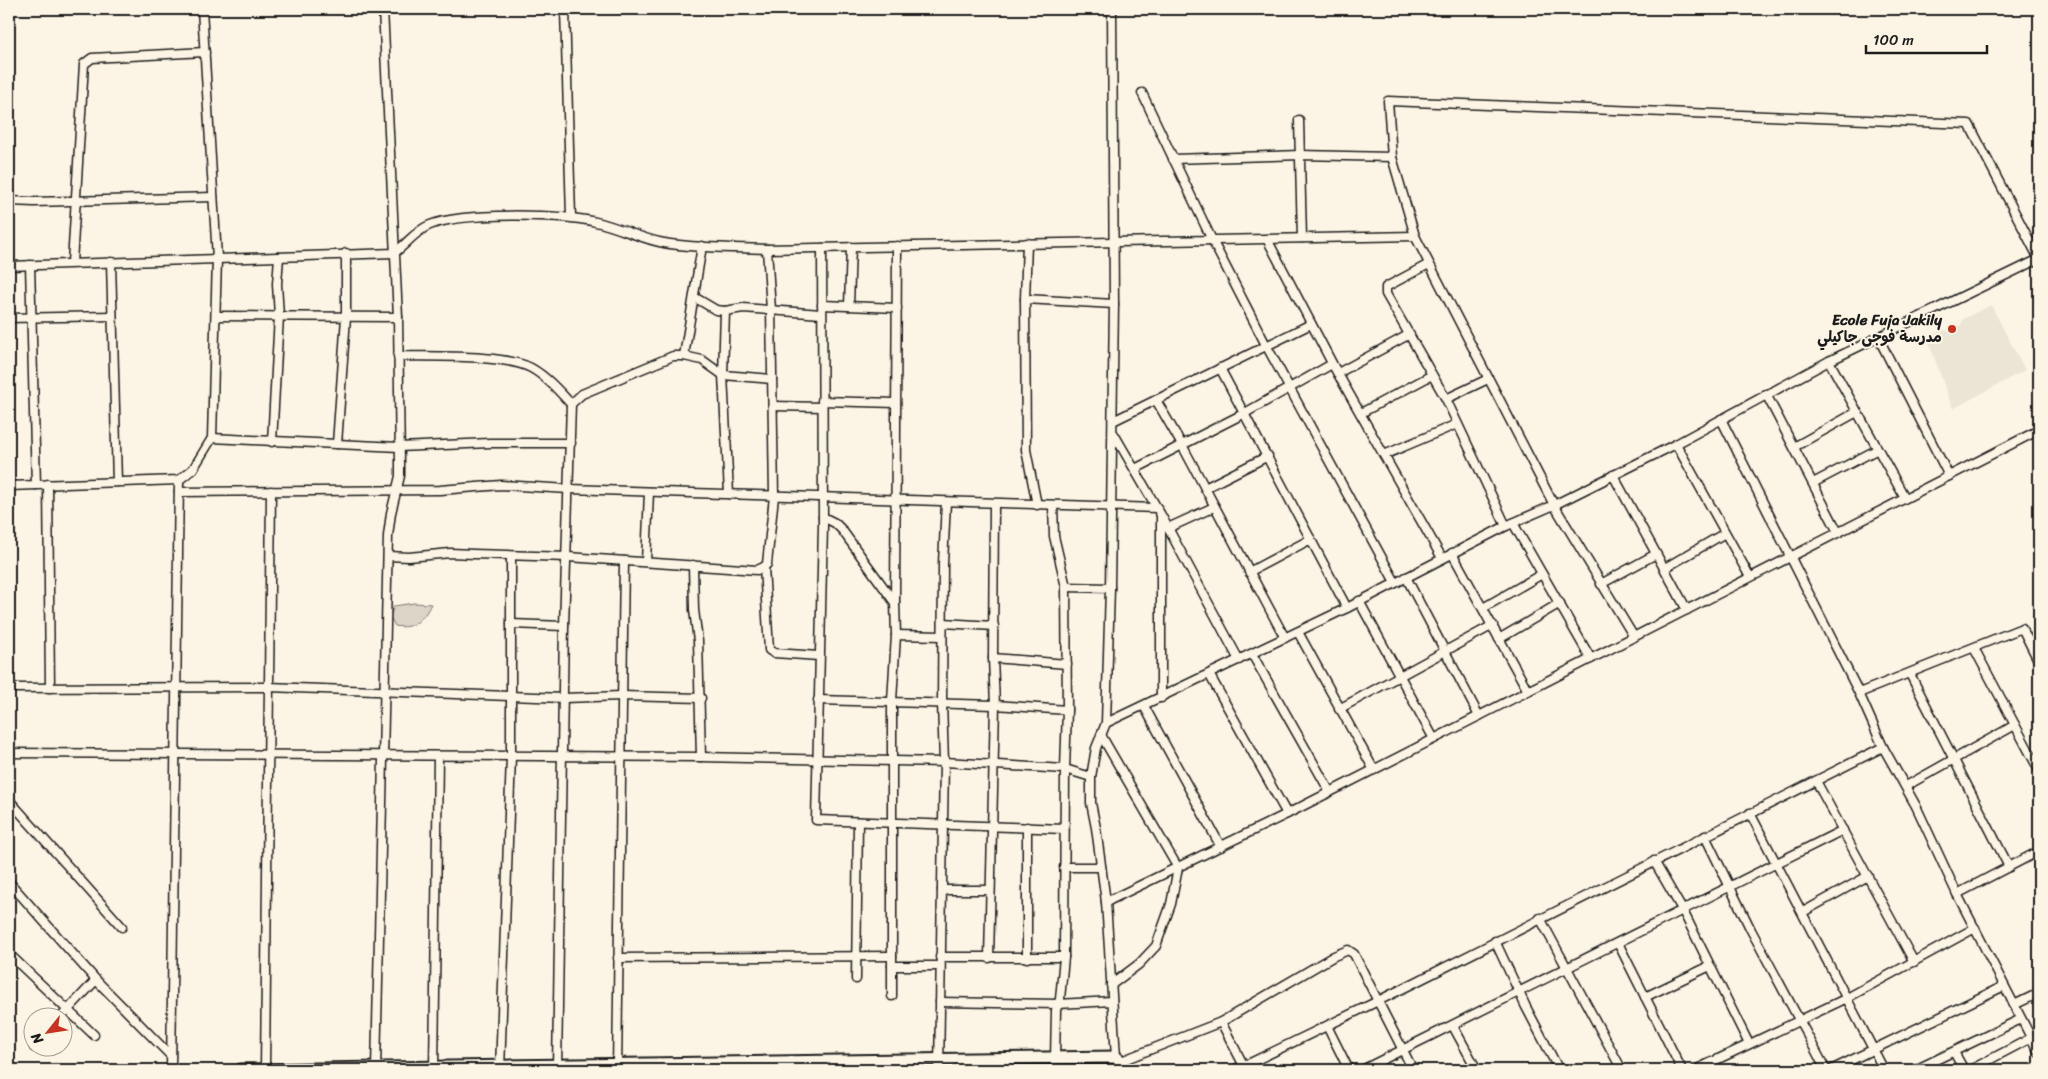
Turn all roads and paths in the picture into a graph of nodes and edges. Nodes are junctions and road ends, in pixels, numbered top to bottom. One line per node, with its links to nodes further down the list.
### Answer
1 (202, 9): 5 (street)
2 (383, 9): 27 (street)
3 (565, 9): 14 (street)
4 (1112, 9): 19 (street)
5 (205, 52): 11 (street); 12 (street)
6 (1142, 94): 10 (street)
7 (1299, 120): 8 (street)
8 (1300, 154): 9 (street); 10 (street); 16 (street)
9 (1392, 157): 15 (street); 30 (street)
10 (1173, 159): 18 (street)
11 (214, 196): 12 (street); 29 (street)
12 (76, 200): 13 (street); 32 (street)
13 (9, 201)
14 (571, 217): 21 (street); 27 (street)
15 (1415, 236): 16 (street); 33 (street)
16 (1302, 238): 17 (street)
17 (1267, 239): 18 (street); 51 (street)
18 (1212, 240): 19 (street); 54 (street)
19 (1113, 241): 20 (street); 38 (street)
20 (1027, 243): 22 (street); 37 (street)
21 (702, 246): 25 (street); 36 (street)
22 (897, 246): 23 (street); 40 (street)
23 (851, 247): 24 (street); 39 (street)
24 (822, 248): 25 (street); 41 (street)
25 (767, 249): 42 (street)
26 (346, 253): 27 (street); 28 (street); 47 (street)
27 (394, 253): 48 (street)
28 (279, 256): 29 (street); 46 (street)
29 (217, 258): 31 (street); 45 (street)
30 (2039, 259): 53 (street)
31 (110, 262): 32 (street); 44 (street)
32 (72, 264): 34 (street)
33 (1429, 264): 52 (street); 64 (street)
34 (30, 265): 35 (street); 50 (street)
35 (9, 266)
36 (694, 297): 43 (street); 56 (street)
37 (1025, 299): 38 (street); 114 (street)
38 (1114, 304): 77 (street)
39 (849, 306): 40 (street); 41 (street)
40 (897, 308): 69 (street)
41 (822, 309): 42 (street); 71 (street)
42 (771, 310): 43 (street); 63 (street)
43 (725, 311): 61 (street)
44 (112, 316): 50 (street); 96 (street)
45 (216, 316): 46 (street); 81 (street)
46 (279, 316): 47 (street); 82 (street)
47 (346, 317): 48 (street); 84 (street)
48 (398, 317): 55 (street)
49 (9, 318): 50 (street)
50 (32, 318): 99 (street)
51 (1311, 324): 54 (street); 58 (street)
52 (1410, 334): 60 (street); 62 (street)
53 (1878, 337): 57 (street); 94 (street)
54 (1266, 346): 59 (street); 65 (street)
55 (398, 356): 70 (street); 87 (street)
56 (684, 356): 61 (street); 70 (street)
57 (1829, 361): 66 (street); 73 (street)
58 (1332, 364): 60 (street); 65 (street)
59 (1220, 368): 68 (street); 74 (street)
60 (1338, 373): 75 (street)
61 (723, 375): 63 (street); 107 (street)
62 (1432, 375): 67 (street); 75 (street)
63 (772, 379): 72 (street)
64 (1488, 379): 67 (street); 116 (street)
65 (1290, 388): 74 (street); 142 (street)
66 (1766, 394): 76 (street); 88 (street)
67 (1446, 399): 78 (street)
68 (1156, 400): 77 (street); 86 (street)
69 (896, 403): 71 (street); 111 (street)
70 (571, 404): 83 (street)
71 (822, 404): 72 (street); 109 (street)
72 (773, 406): 108 (street)
73 (1857, 412): 88 (street); 89 (street)
74 (1245, 413): 86 (street); 91 (street)
75 (1361, 413): 90 (street)
76 (1721, 419): 85 (street); 131 (street)
77 (1113, 421): 80 (street)
78 (1458, 424): 90 (street); 121 (street)
79 (2039, 430): 94 (street)
80 (1113, 432): 92 (street); 117 (street)
81 (212, 438): 82 (street); 95 (street)
82 (272, 442): 84 (street)
83 (571, 443): 87 (street); 103 (street)
84 (337, 444): 87 (street)
85 (1676, 444): 93 (street); 124 (street)
86 (1182, 445): 92 (street); 101 (street)
87 (398, 447): 102 (street)
88 (1794, 447): 97 (street)
89 (1878, 449): 97 (street); 110 (street)
90 (1384, 455): 132 (street)
91 (1268, 456): 101 (street); 125 (street)
92 (1135, 469): 119 (street)
93 (1613, 475): 116 (street); 127 (street)
94 (1949, 476): 110 (street)
95 (180, 480): 96 (street); 105 (street)
96 (117, 482): 98 (street)
97 (1813, 483): 123 (street)
98 (48, 484): 99 (street); 176 (street)
99 (36, 485): 100 (street)
100 (9, 486)
101 (1205, 488): 118 (street)
102 (398, 490): 103 (street); 104 (street); 128 (street)
103 (570, 490): 106 (street); 130 (street)
104 (271, 491): 105 (street); 178 (street)
105 (180, 492): 177 (street)
106 (649, 492): 107 (street); 134 (street)
107 (729, 494): 108 (street)
108 (774, 496): 109 (street); 136 (street)
109 (823, 498): 111 (street); 120 (street)
110 (1904, 498): 123 (street)
111 (896, 500): 112 (street); 147 (street)
112 (946, 502): 113 (street); 152 (street)
113 (994, 504): 114 (street); 156 (street)
114 (1037, 505): 115 (street)
115 (1053, 505): 117 (street); 144 (street)
116 (1554, 506): 121 (street); 143 (street)
117 (1112, 507): 119 (street); 145 (street)
118 (1214, 507): 122 (street); 138 (street)
119 (1159, 511): 122 (street); 186 (street)
120 (823, 517): 147 (street); 166 (street)
121 (1509, 525): 126 (street); 139 (street)
122 (1168, 528): 169 (street)
123 (1838, 532): 131 (street)
124 (1725, 533): 137 (street); 141 (street)
125 (1311, 539): 138 (street); 149 (street)
126 (1452, 553): 132 (street); 150 (street)
127 (1656, 554): 137 (street); 143 (street)
128 (388, 556): 129 (street); 180 (street)
129 (511, 557): 130 (street); 153 (street)
130 (568, 557): 133 (street); 155 (street)
131 (1790, 557): 141 (street); 181 (street)
132 (1442, 558): 140 (street)
133 (624, 561): 134 (street); 183 (street)
134 (646, 562): 135 (street)
135 (693, 565): 136 (street); 185 (street)
136 (764, 567): 166 (street)
137 (1665, 568): 151 (street)
138 (1249, 572): 161 (street)
139 (1542, 574): 148 (street); 150 (street)
140 (1406, 577): 142 (street); 164 (street)
141 (1750, 577): 151 (street)
142 (1395, 582): 146 (street)
143 (1601, 584): 160 (street)
144 (1066, 587): 145 (street); 171 (street)
145 (1110, 588): 195 (street)
146 (1359, 601): 149 (street); 174 (street)
147 (895, 603): 158 (street)
148 (1560, 603): 162 (street); 168 (street)
149 (1347, 608): 157 (street)
150 (1483, 608): 154 (street)
151 (1687, 610): 160 (street)
152 (943, 623): 156 (street); 159 (street)
153 (511, 624): 155 (street); 182 (street)
154 (1492, 625): 162 (street); 164 (street)
155 (564, 626): 184 (street)
156 (994, 626): 167 (street)
157 (1298, 632): 161 (street); 192 (street)
158 (896, 635): 159 (street); 188 (street)
159 (942, 636): 189 (street)
160 (1634, 637): 168 (street)
161 (1284, 638): 165 (street)
162 (1499, 639): 179 (street)
163 (1974, 648): 170 (street); 173 (street); 196 (street)
164 (1445, 650): 174 (street); 194 (street)
165 (1252, 654): 169 (street); 220 (street)
166 (819, 656): 187 (street)
167 (993, 658): 171 (street); 190 (street)
168 (1591, 659): 179 (street)
169 (1239, 660): 172 (street)
170 (2039, 662)
171 (1066, 664): 193 (street)
172 (1209, 674): 186 (street); 223 (street)
173 (1910, 674): 181 (street); 210 (street)
174 (1399, 675): 192 (street); 198 (street)
175 (9, 688): 176 (street)
176 (50, 688): 177 (street)
177 (177, 688): 178 (street); 201 (street)
178 (268, 688): 180 (street); 202 (street)
179 (1528, 691): 194 (street)
180 (386, 692): 182 (street); 203 (street)
181 (1859, 693): 199 (street)
182 (510, 694): 184 (street); 205 (street)
183 (622, 696): 184 (street); 185 (street); 207 (street)
184 (564, 698): 206 (street)
185 (700, 698): 208 (street)
186 (1161, 698): 191 (street)
187 (818, 700): 188 (street); 209 (street)
188 (892, 701): 189 (street); 211 (street)
189 (942, 704): 190 (street); 212 (street)
190 (996, 705): 193 (street); 213 (street)
191 (1144, 706): 195 (street); 232 (street)
192 (1339, 709): 215 (street)
193 (1067, 710): 214 (street)
194 (1479, 716): 198 (street)
195 (1106, 723): 197 (street)
196 (2016, 725): 210 (street); 216 (street)
197 (1101, 735): 217 (street); 239 (street)
198 (1434, 739): 215 (street)
199 (1883, 747): 218 (street); 219 (street)
200 (9, 753): 201 (street)
201 (175, 754): 202 (street); 296 (street)
202 (267, 755): 203 (street); 309 (street)
203 (384, 755): 204 (street); 306 (street)
204 (438, 756): 205 (street); 304 (street)
205 (511, 756): 206 (street); 305 (street)
206 (563, 756): 207 (street); 301 (street)
207 (621, 756): 208 (street); 259 (street)
208 (701, 757): 209 (street)
209 (816, 759): 211 (street); 224 (street)
210 (1952, 760): 219 (street); 238 (street)
211 (894, 761): 212 (street); 225 (street)
212 (944, 762): 213 (street); 226 (street)
213 (994, 764): 214 (street); 227 (street)
214 (1065, 769): 217 (street); 229 (street)
215 (1374, 770): 220 (street)
216 (2039, 770)
217 (1091, 777): 237 (street)
218 (1816, 780): 222 (street); 230 (street)
219 (1906, 786): 245 (street)
220 (1330, 792): 223 (street)
221 (9, 800): 250 (street)
222 (1750, 813): 231 (street); 235 (street)
223 (1287, 814): 232 (street)
224 (858, 822): 225 (street); 255 (street)
225 (893, 823): 226 (street); 256 (street)
226 (942, 825): 227 (street); 243 (street)
227 (993, 826): 228 (street); 244 (street)
228 (1027, 827): 229 (street); 261 (street)
229 (1064, 829): 236 (street)
230 (1843, 830): 235 (street); 240 (street)
231 (1705, 836): 234 (street); 242 (street)
232 (1221, 846): 239 (street)
233 (2039, 851): 238 (street)
234 (1654, 861): 247 (street); 249 (street)
235 (1777, 864): 242 (street); 248 (street)
236 (1064, 867): 237 (street); 257 (street)
237 (1102, 867): 246 (street)
238 (2009, 867): 245 (street)
239 (1178, 868): 246 (street); 269 (street)
240 (1868, 876): 248 (street); 262 (street)
241 (9, 882): 268 (street)
242 (1730, 887): 247 (street); 285 (street)
243 (942, 890): 244 (street); 258 (street)
244 (990, 890): 260 (street)
245 (1957, 894): 251 (street)
246 (1106, 902): 269 (street)
247 (1683, 911): 253 (street); 265 (street)
248 (1803, 912): 275 (street)
249 (1540, 918): 252 (street); 266 (street)
250 (122, 927)
251 (1975, 928): 262 (street); 270 (street)
252 (1495, 941): 271 (street); 276 (street)
253 (1618, 943): 266 (street); 274 (street)
254 (9, 954): 281 (street)
255 (856, 955): 256 (street); 259 (street); 267 (street)
256 (892, 956): 263 (street)
257 (1064, 956): 261 (street); 279 (street)
258 (940, 957): 260 (street); 264 (street)
259 (618, 958): 302 (street)
260 (989, 958): 261 (street)
261 (1027, 958)
262 (1914, 962): 275 (street)
263 (892, 966): 264 (street); 273 (street)
264 (940, 966): 277 (street)
265 (1710, 966): 274 (street); 291 (street)
266 (1566, 968): 271 (street); 316 (street)
267 (856, 979)
268 (96, 980): 282 (street); 296 (street)
269 (1111, 985): 278 (street)
270 (2004, 986): 280 (street); 293 (street)
271 (1519, 992): 288 (street); 315 (street)
272 (2039, 993): 280 (street)
273 (892, 996)
274 (1645, 997): 317 (street)
275 (1847, 998): 285 (street); 293 (street)
276 (1378, 1001): 286 (street); 287 (street); 292 (street)
277 (940, 1002): 279 (street); 299 (street)
278 (1112, 1002): 279 (street); 298 (street)
279 (1058, 1004): 297 (street)
280 (2014, 1005): 284 (street)
281 (63, 1006)
282 (71, 1006)
283 (72, 1015): 289 (street)
284 (2021, 1019): 290 (street); 294 (street)
285 (1800, 1020): 291 (street); 319 (street)
286 (1221, 1022): 298 (street); 300 (street)
287 (1327, 1026): 300 (street); 311 (street)
288 (1453, 1026): 292 (street); 314 (street)
289 (94, 1035)
290 (2031, 1038): 295 (street); 324 (street)
291 (1749, 1044): 318 (street)
292 (1402, 1050): 312 (street); 313 (street)
293 (1874, 1050): 320 (street); 321 (street)
294 (1954, 1052): 322 (street); 323 (street)
295 (2039, 1053)
296 (171, 1056): 307 (street)
297 (1055, 1058): 298 (main road); 299 (main road)
298 (1120, 1063)
299 (939, 1065): 303 (main road)
300 (1244, 1066): 310 (street)
301 (557, 1067): 302 (main road); 305 (main road)
302 (617, 1067): 303 (main road)
303 (736, 1067)
304 (435, 1068): 305 (main road); 306 (main road)
305 (500, 1068)
306 (376, 1069): 309 (main road)
307 (171, 1070)
308 (241, 1070): 309 (main road)
309 (265, 1070)
310 (1233, 1070)
311 (1349, 1070)
312 (1362, 1070)
313 (1413, 1070)
314 (1477, 1070)
315 (1559, 1070)
316 (1622, 1070)
317 (1682, 1070)
318 (1695, 1070)
319 (1826, 1070)
320 (1831, 1070)
321 (1884, 1070)
322 (1915, 1070)
323 (1964, 1070)
324 (1970, 1070)

